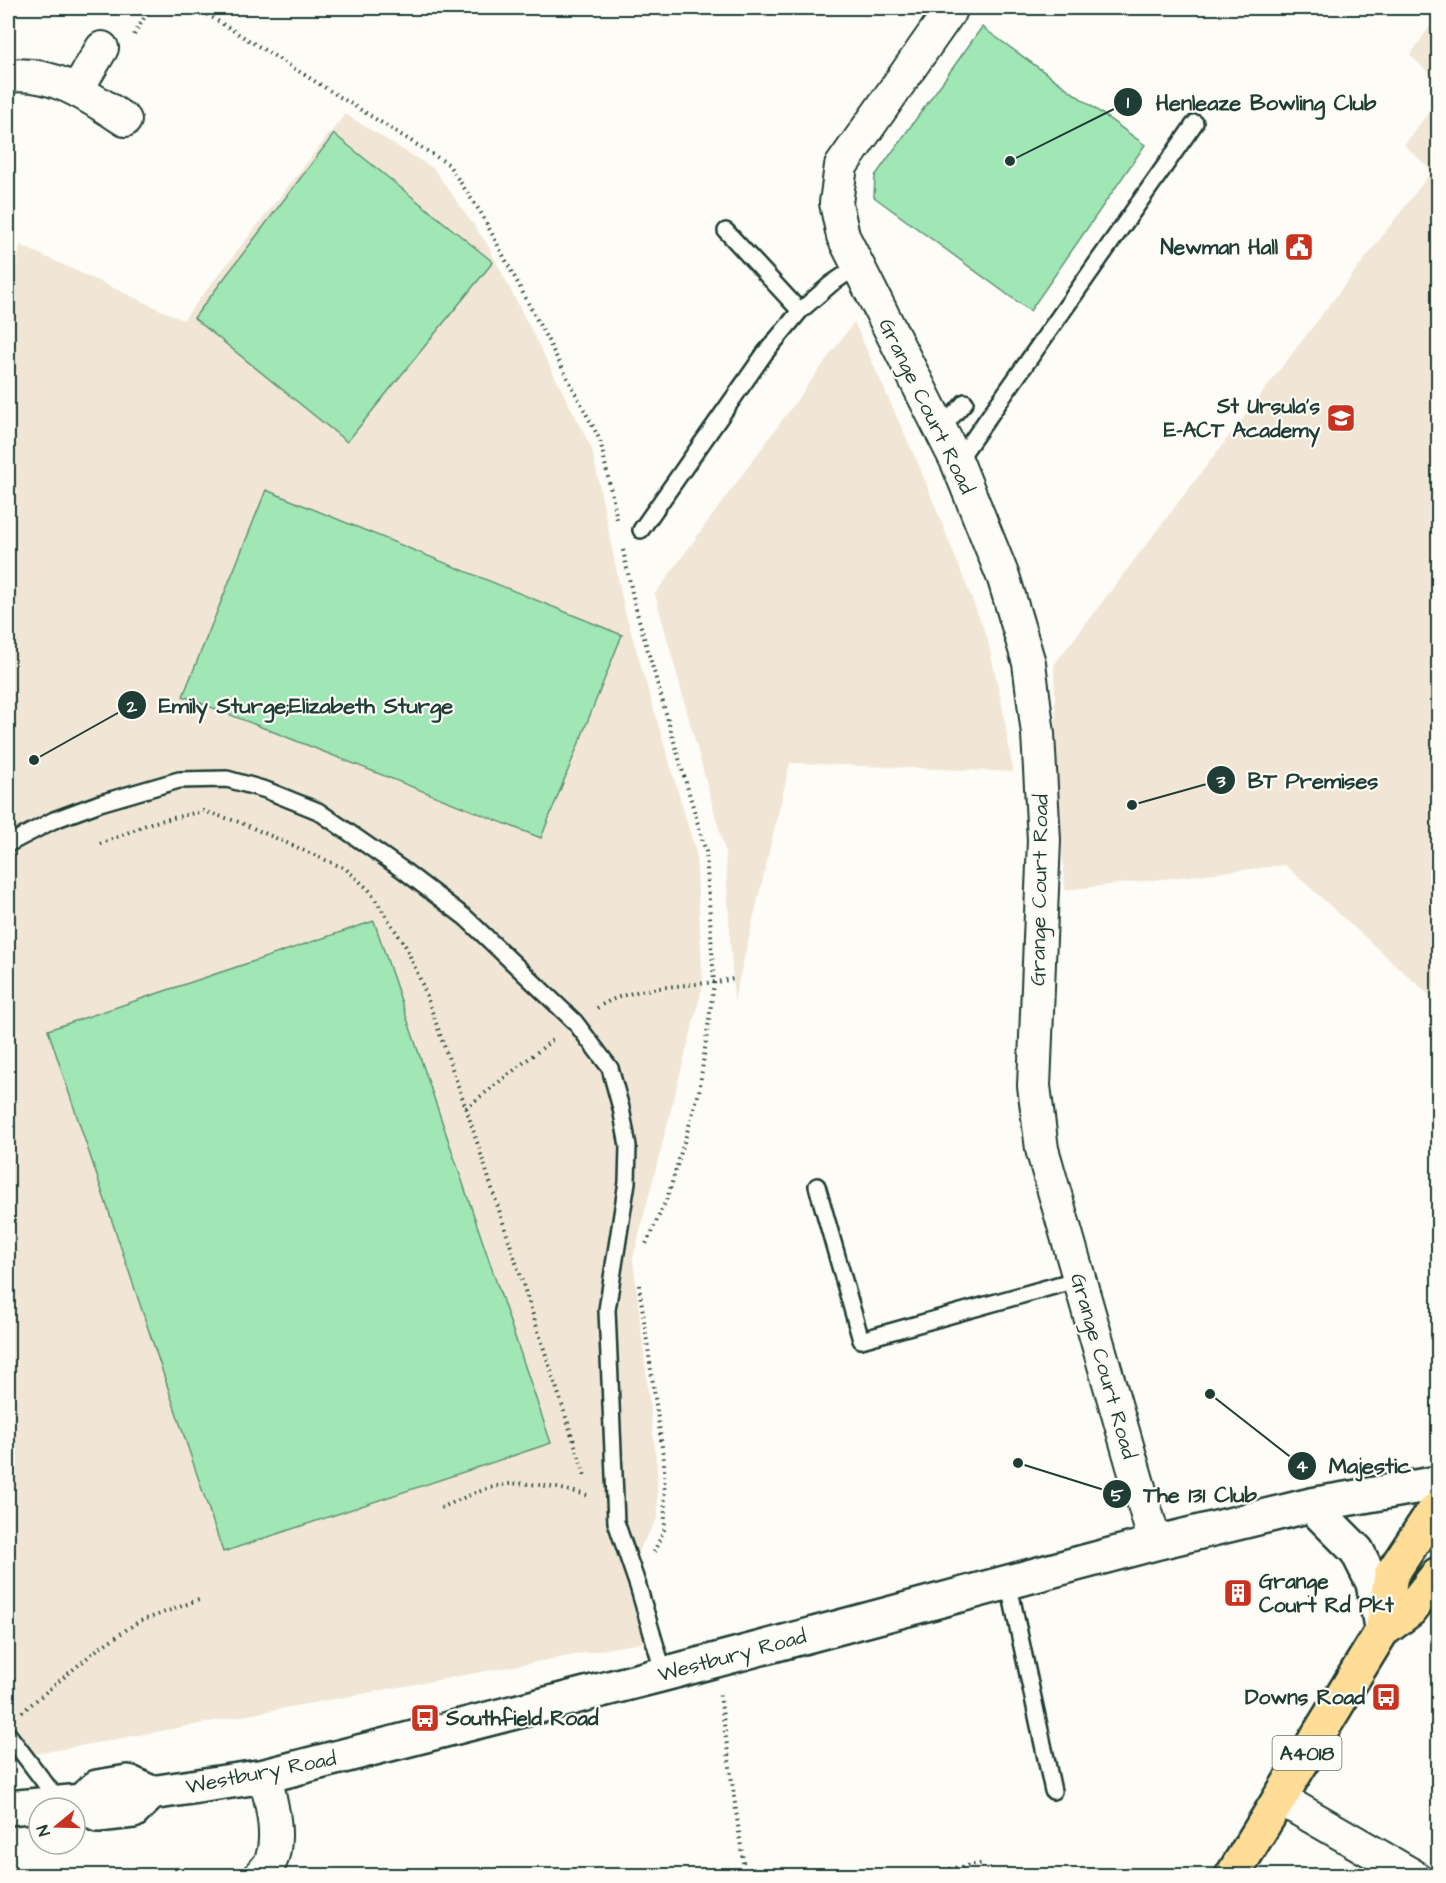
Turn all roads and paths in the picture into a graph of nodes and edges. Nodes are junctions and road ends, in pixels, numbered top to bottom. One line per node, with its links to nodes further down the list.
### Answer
1 (197, 8): 14 (path)
2 (951, 8): 9 (street, Grange Court Road)
3 (102, 48): 5 (street)
4 (8, 76): 5 (street)
5 (77, 90): 6 (street)
6 (125, 120)
7 (1195, 123): 13 (lane)
8 (726, 231): 10 (lane)
9 (859, 265): 10 (lane); 12 (street, Grange Court Road)
10 (800, 311): 15 (lane)
11 (965, 402): 12 (lane)
12 (941, 429): 13 (street, Grange Court Road)
13 (957, 462): 22 (street, Grange Court Road)
14 (619, 528)
15 (641, 530)
16 (621, 539): 20 (path)
17 (8, 844): 30 (lane)
18 (100, 844): 25 (path)
19 (817, 1186): 22 (lane)
20 (645, 1245)
21 (638, 1275): 30 (path)
22 (1079, 1279): 27 (street, Grange Court Road)
23 (1438, 1483): 24 (main road, Westbury Road)
24 (1311, 1505): 27 (main road, Westbury Road); 32 (main road)
25 (441, 1508)
26 (1438, 1508): 32 (main road, A4018)
27 (1155, 1544): 29 (main road, Westbury Road)
28 (1438, 1574): 32 (main road, A4018)
29 (1008, 1581): 33 (main road, Westbury Road); 38 (lane)
30 (638, 1586): 34 (lane)
31 (201, 1599): 35 (path)
32 (1382, 1631): 41 (main road, A4018)
33 (715, 1660): 34 (main road, Westbury Road); 46 (path)
34 (664, 1674): 37 (main road, Westbury Road)
35 (17, 1716)
36 (10, 1737): 39 (lane)
37 (265, 1776): 40 (main road, Westbury Road); 45 (street)
38 (1053, 1791)
39 (65, 1796)
40 (81, 1796)
41 (1279, 1798): 48 (main road, A4018); 49 (street)
42 (27, 1806): 43 (main road, Westbury Road)
43 (8, 1808)
44 (984, 1863): 47 (path)
45 (260, 1875)
46 (745, 1875)
47 (908, 1875)
48 (1232, 1875)
49 (1414, 1875)

